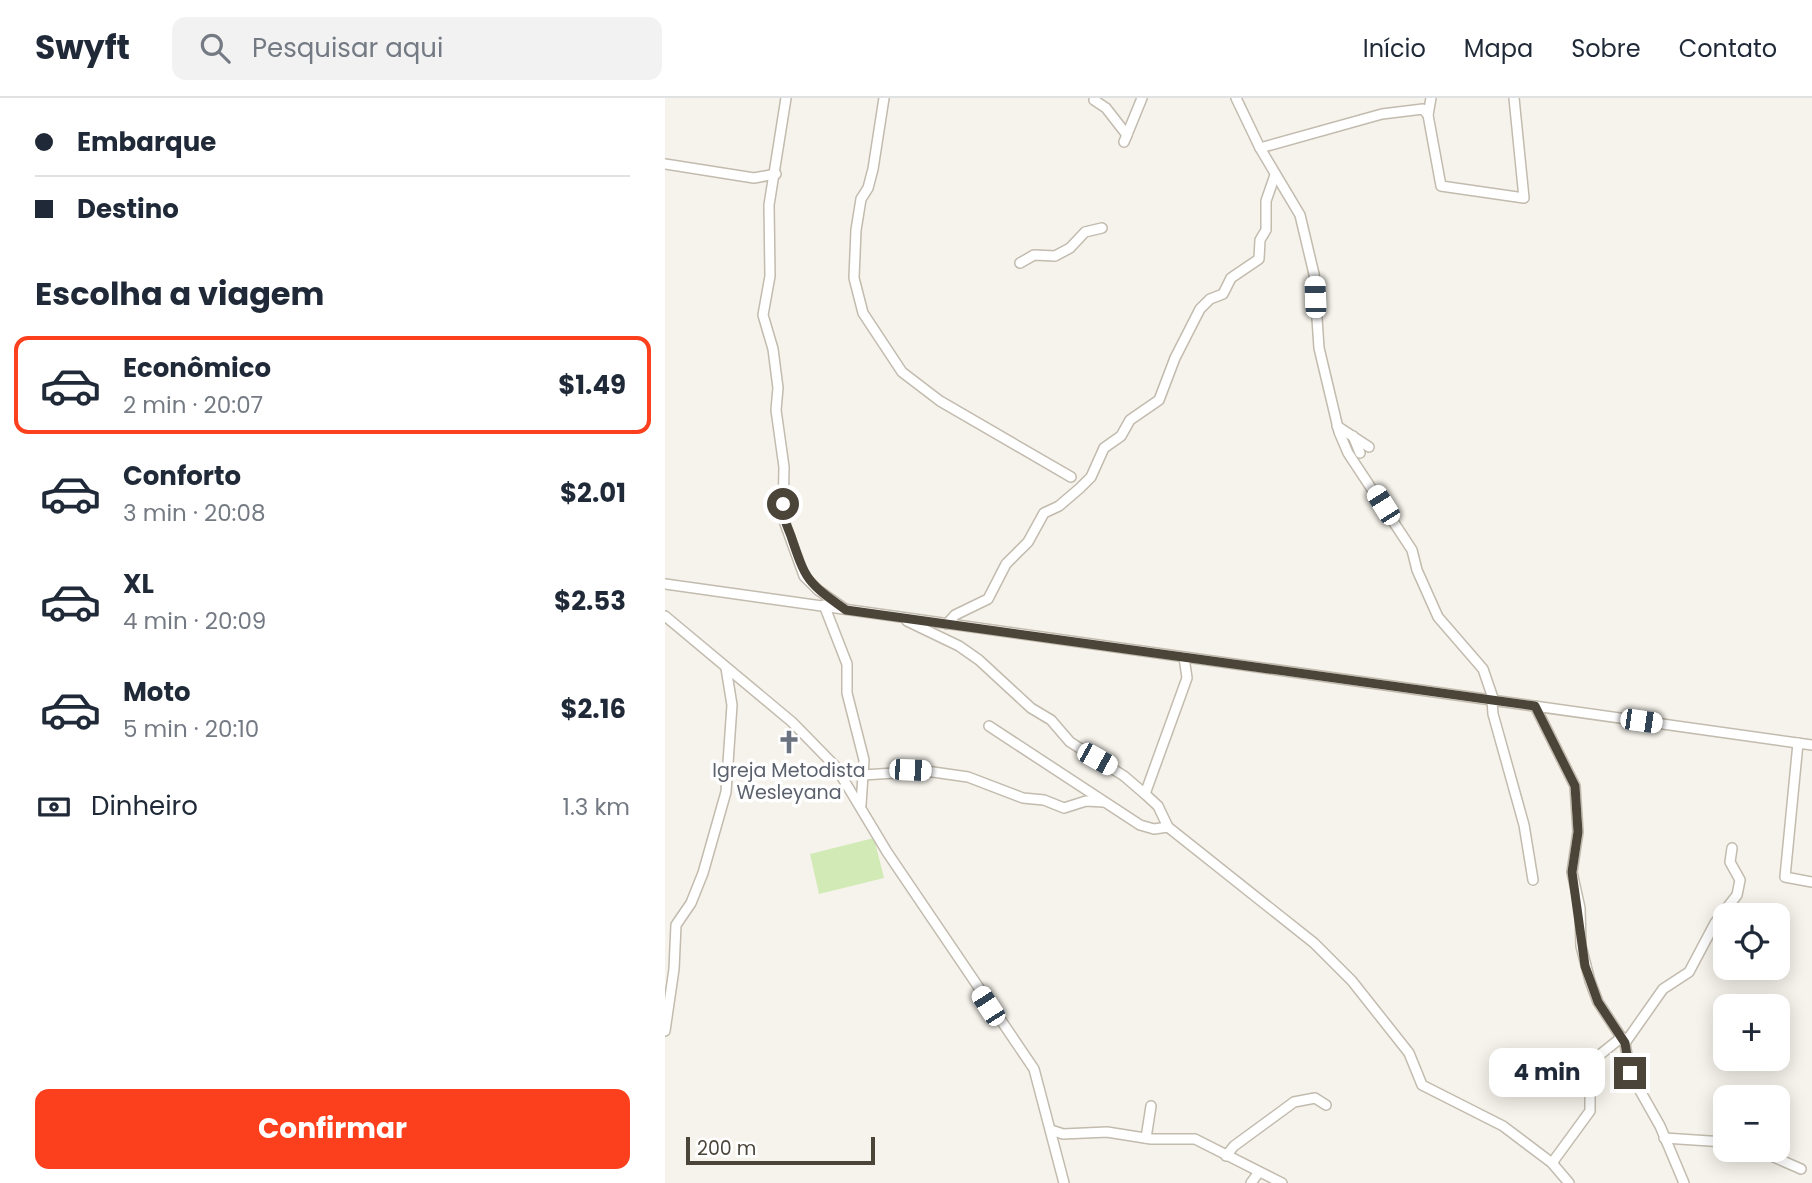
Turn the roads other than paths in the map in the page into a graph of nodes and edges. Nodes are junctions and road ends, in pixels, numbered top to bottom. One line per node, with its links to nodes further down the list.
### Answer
1 (786, 98): 11 (street)
2 (884, 98): 19 (street)
3 (1142, 98): 7 (street)
4 (1236, 98): 9 (street)
5 (1431, 98): 8 (street)
6 (1514, 98): 8 (street)
7 (1094, 100)
8 (1428, 115): 9 (street)
9 (1260, 148): 12 (street)
10 (665, 164): 11 (street)
11 (776, 174): 21 (street)
12 (1275, 175): 15 (street); 25 (street)
13 (1101, 228): 14 (street)
14 (1020, 263)
15 (1337, 426): 16 (street); 28 (street)
16 (1353, 436): 17 (street); 18 (street)
17 (1369, 447)
18 (1360, 453)
19 (1071, 477)
20 (665, 584): 22 (street)
21 (818, 590): 22 (street); 22 (street)
22 (835, 610): 24 (street); 33 (street)
23 (665, 616): 27 (street)
24 (900, 617): 25 (street); 34 (street)
25 (947, 624): 26 (street)
26 (1184, 657): 28 (street); 34 (street)
27 (726, 668): 36 (street); 41 (street)
28 (1493, 701): 29 (street); 39 (street)
29 (1535, 706): 31 (street); 42 (street)
30 (989, 726): 35 (street)
31 (1798, 743): 32 (street); 40 (street)
32 (1812, 745)
33 (863, 775): 35 (street); 36 (street)
34 (1145, 794): 37 (street)
35 (1104, 802): 37 (street)
36 (860, 804): 45 (street)
37 (1168, 827): 51 (street)
38 (1733, 848): 42 (street)
39 (1533, 880)
40 (1812, 882)
41 (665, 1031)
42 (1624, 1040): 47 (street); 51 (street)
43 (1326, 1105): 49 (street)
44 (1151, 1106): 46 (street)
45 (1051, 1130): 46 (street); 54 (street)
46 (1146, 1138): 49 (street)
47 (1664, 1138): 48 (street); 57 (street)
48 (1713, 1141)
49 (1226, 1156): 53 (street)
50 (1787, 1162): 52 (street)
51 (1552, 1163): 56 (street)
52 (1801, 1168)
53 (1253, 1175): 55 (street)
54 (1064, 1183)
55 (1282, 1183)
56 (1569, 1183)
57 (1684, 1183)

